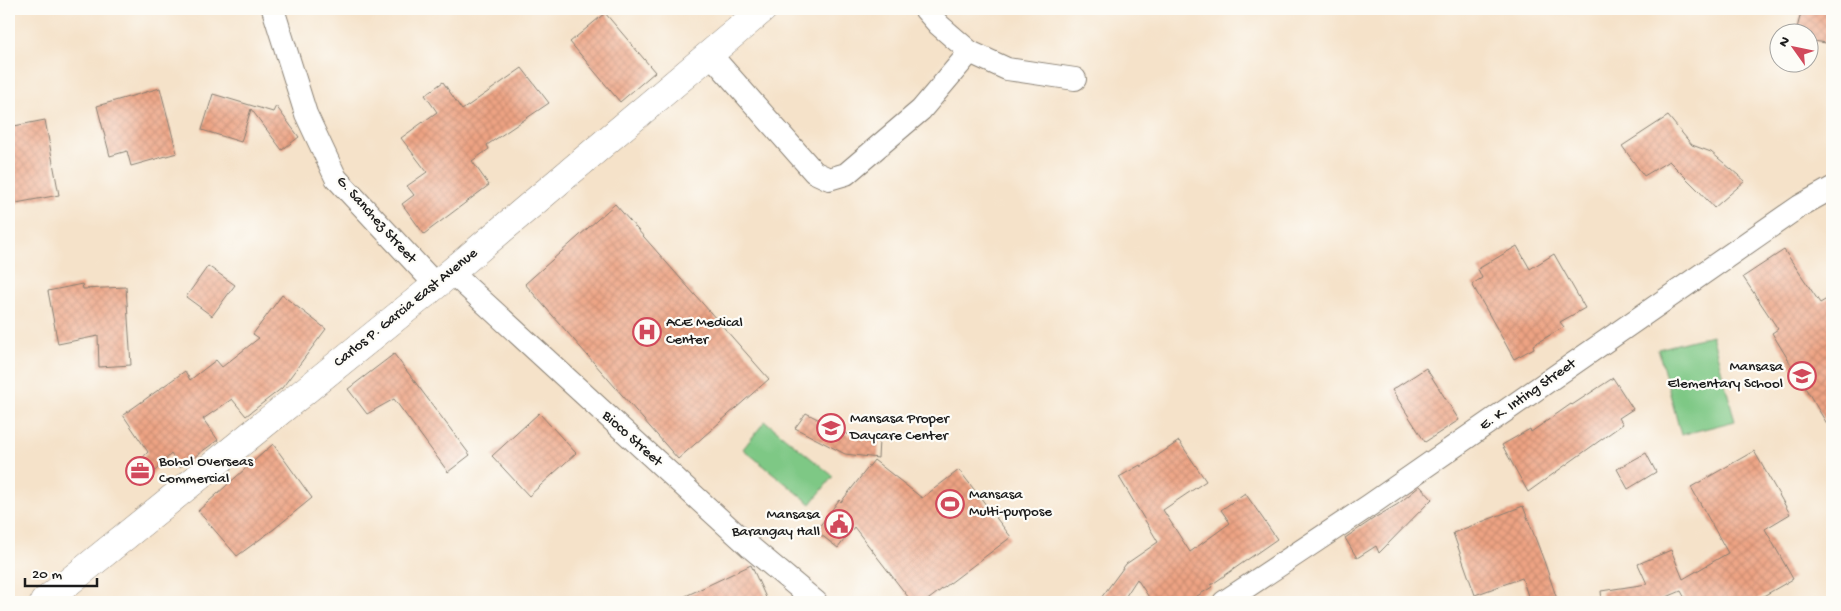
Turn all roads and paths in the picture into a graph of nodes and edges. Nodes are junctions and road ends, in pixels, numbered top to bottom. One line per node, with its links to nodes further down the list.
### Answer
1 (273, 9): 8 (street, G. Sanchez Street)
2 (763, 9): 5 (main road, Carlos P. Garcia East Avenue)
3 (925, 9): 4 (street)
4 (970, 52): 5 (street); 6 (street)
5 (710, 54): 8 (main road, Carlos P. Garcia East Avenue)
6 (1075, 79)
7 (1832, 188): 11 (street, E. K. Inting Street)
8 (443, 279): 9 (main road, Carlos P. Garcia East Avenue); 10 (street, Bioco Street)
9 (44, 602)
10 (816, 602)
11 (1224, 602)

